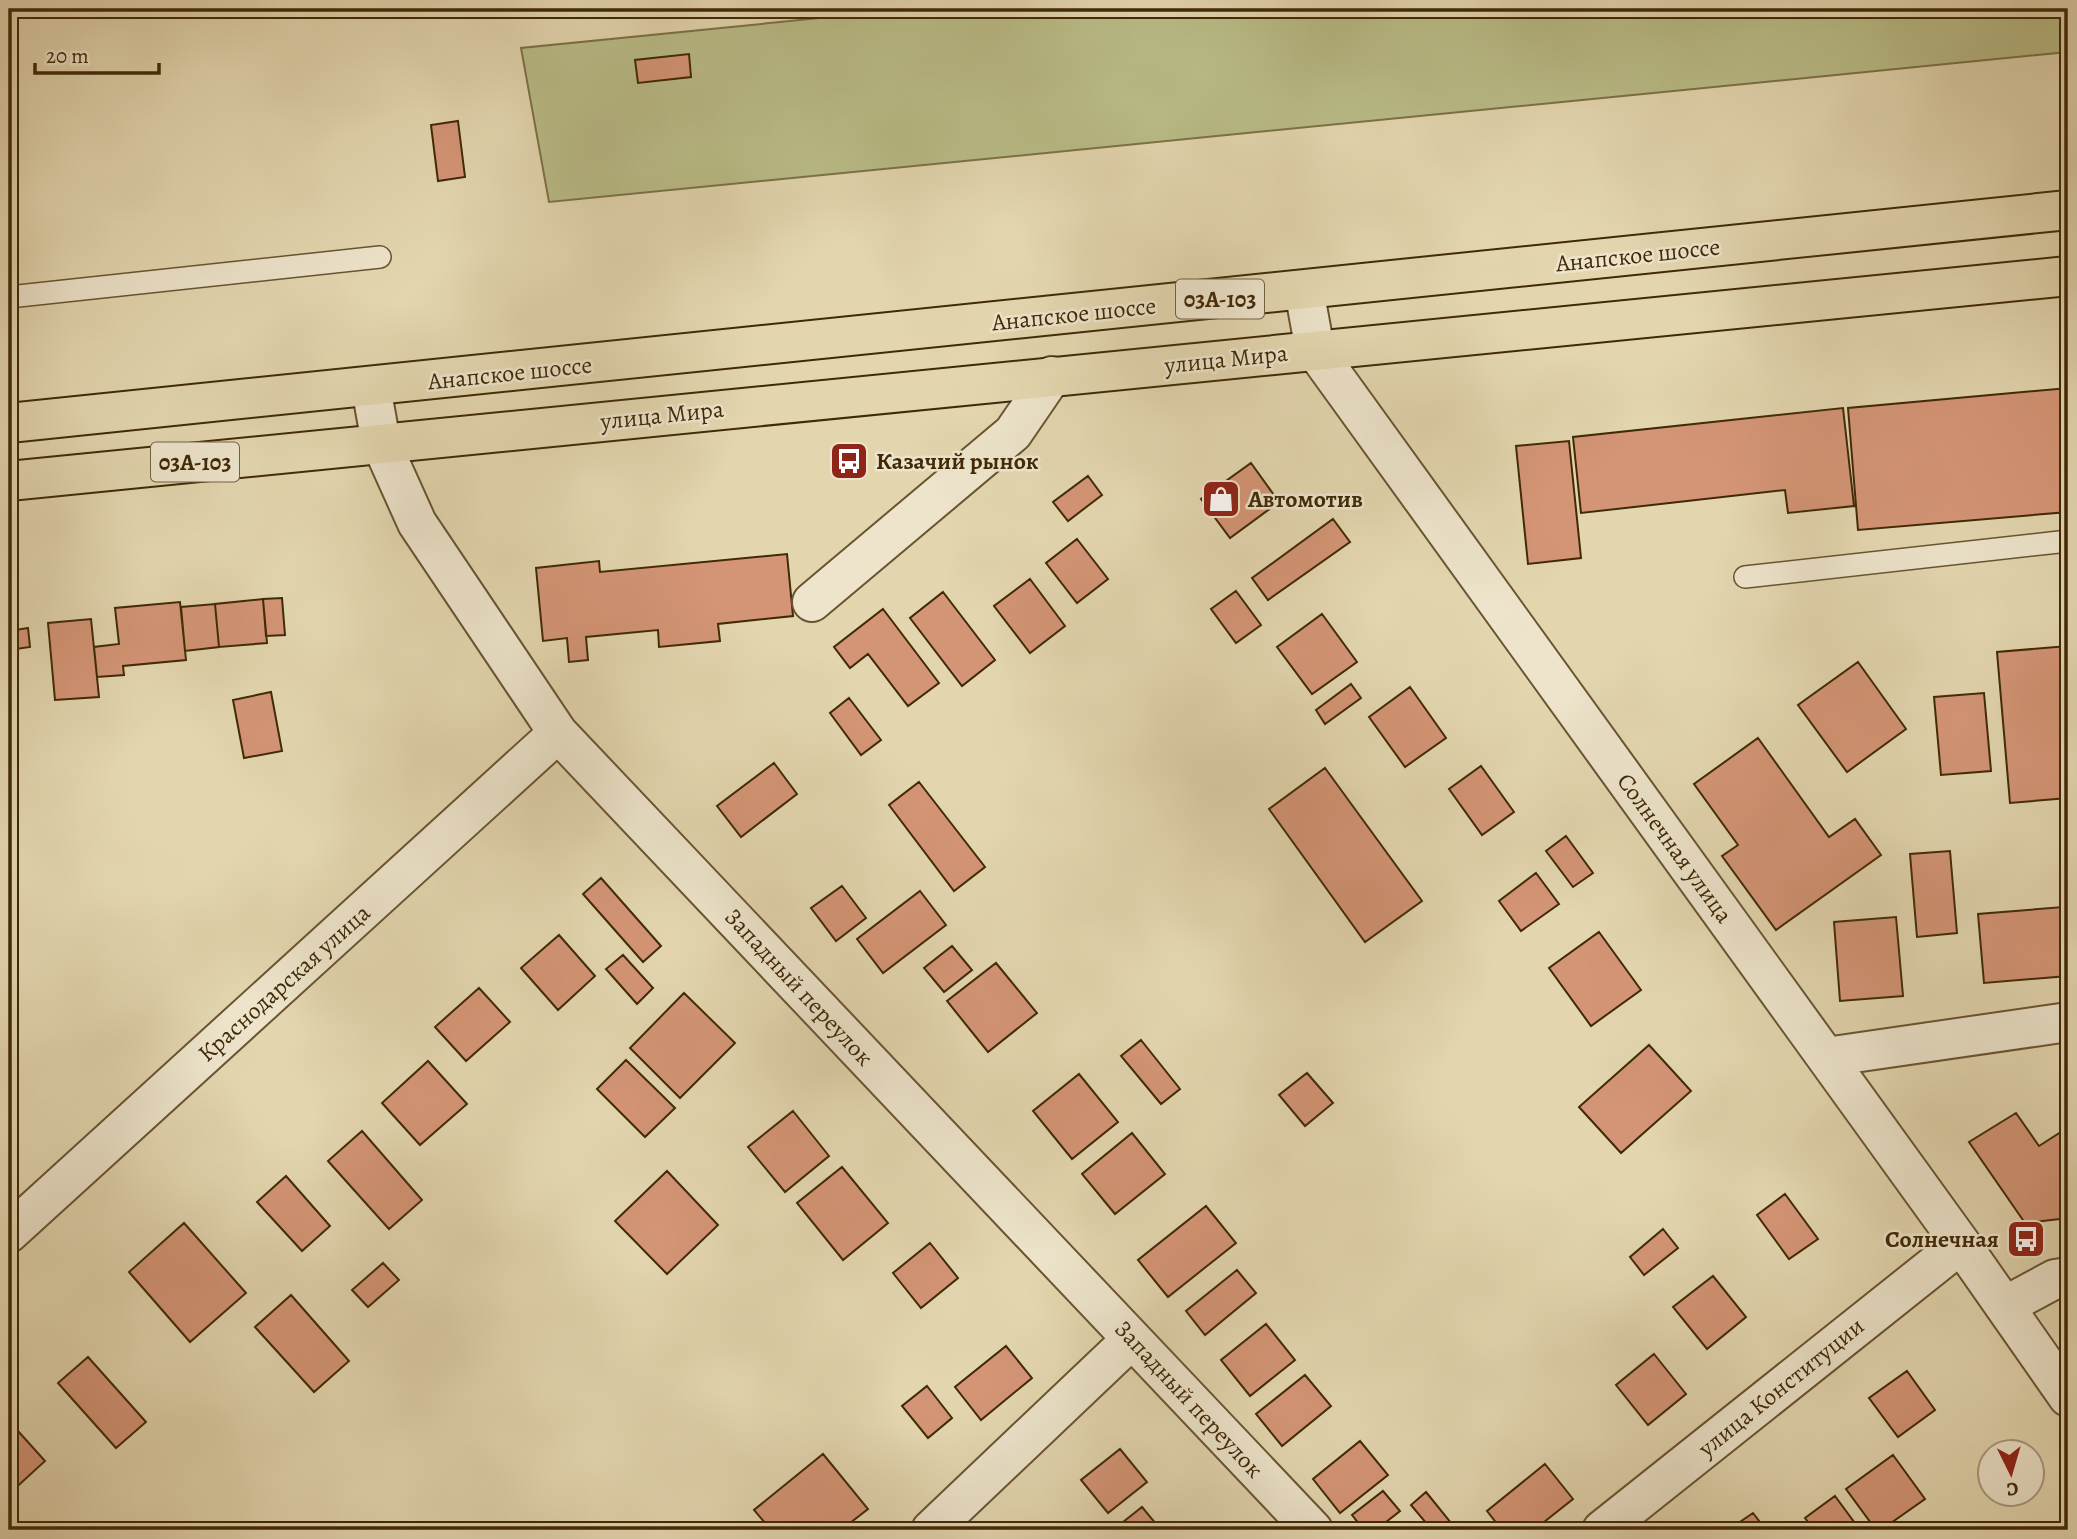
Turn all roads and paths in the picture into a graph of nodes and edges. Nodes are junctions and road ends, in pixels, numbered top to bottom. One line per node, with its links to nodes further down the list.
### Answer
1 (2068, 211): 4 (main road, Анапское шоссе / 03А-103)
2 (380, 257): 5 (lane)
3 (2068, 276): 6 (main road, 03А-103)
4 (1304, 290): 6 (street, Солнечная улица); 8 (main road, Анапское шоссе / 03А-103)
5 (9, 297)
6 (1315, 350): 7 (main road, улица Мира / 03А-103); 17 (street, Солнечная улица)
7 (1052, 376): 10 (main road, улица Мира / 03А-103); 14 (street)
8 (372, 387): 9 (main road, 03А-103); 10 (street, Западный переулок)
9 (9, 423)
10 (381, 443): 11 (main road, улица Мира / 03А-103); 15 (street, Западный переулок)
11 (9, 481)
12 (2068, 541): 13 (lane)
13 (1745, 577)
14 (812, 603)
15 (558, 733): 18 (street, Краснодарская улица); 22 (street, Западный переулок)
16 (2068, 1022): 17 (street)
17 (1826, 1057): 19 (street, Солнечная улица)
18 (9, 1233)
19 (1961, 1244): 21 (street, Солнечная улица); 26 (street, улица Конституции)
20 (2068, 1277): 21 (street)
21 (2005, 1306): 23 (street, Солнечная улица)
22 (1132, 1339): 24 (street); 25 (street, Западный переулок)
23 (2068, 1397)
24 (931, 1530)
25 (1313, 1530)
26 (1602, 1530)

